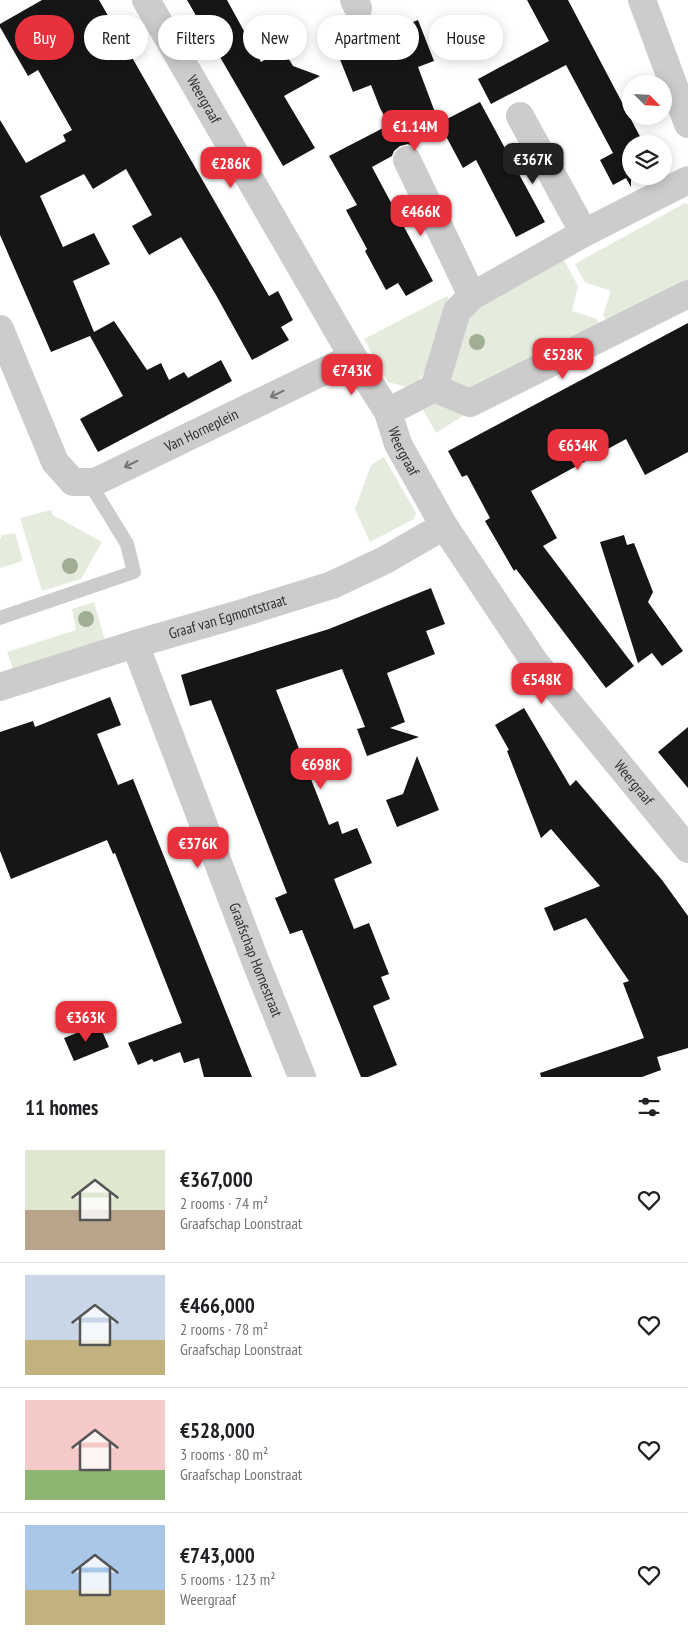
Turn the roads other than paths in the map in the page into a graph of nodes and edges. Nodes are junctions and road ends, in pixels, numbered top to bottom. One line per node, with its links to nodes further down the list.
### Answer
1 (146, 0): 11 (street, Weergraaf)
2 (642, 0): 4 (street)
3 (520, 116): 7 (street)
4 (688, 124)
5 (407, 160): 9 (street)
6 (688, 180): 7 (street)
7 (584, 233): 9 (street)
8 (688, 294): 12 (street)
9 (472, 296): 12 (street)
10 (0, 329): 14 (street)
11 (353, 357): 13 (street, Weergraaf); 14 (street, Van Horneplein, one-way to 14)
12 (434, 388): 13 (street)
13 (388, 412): 15 (street, Weergraaf)
14 (89, 482): 16 (lane)
15 (444, 526): 17 (street, Graaf van Egmontstraat); 19 (street, Weergraaf)
16 (0, 618)
17 (135, 644): 18 (street, Graaf van Egmontstraat); 20 (street, Graafschap Hornestraat)
18 (1, 683)
19 (688, 849)
20 (302, 1077)

